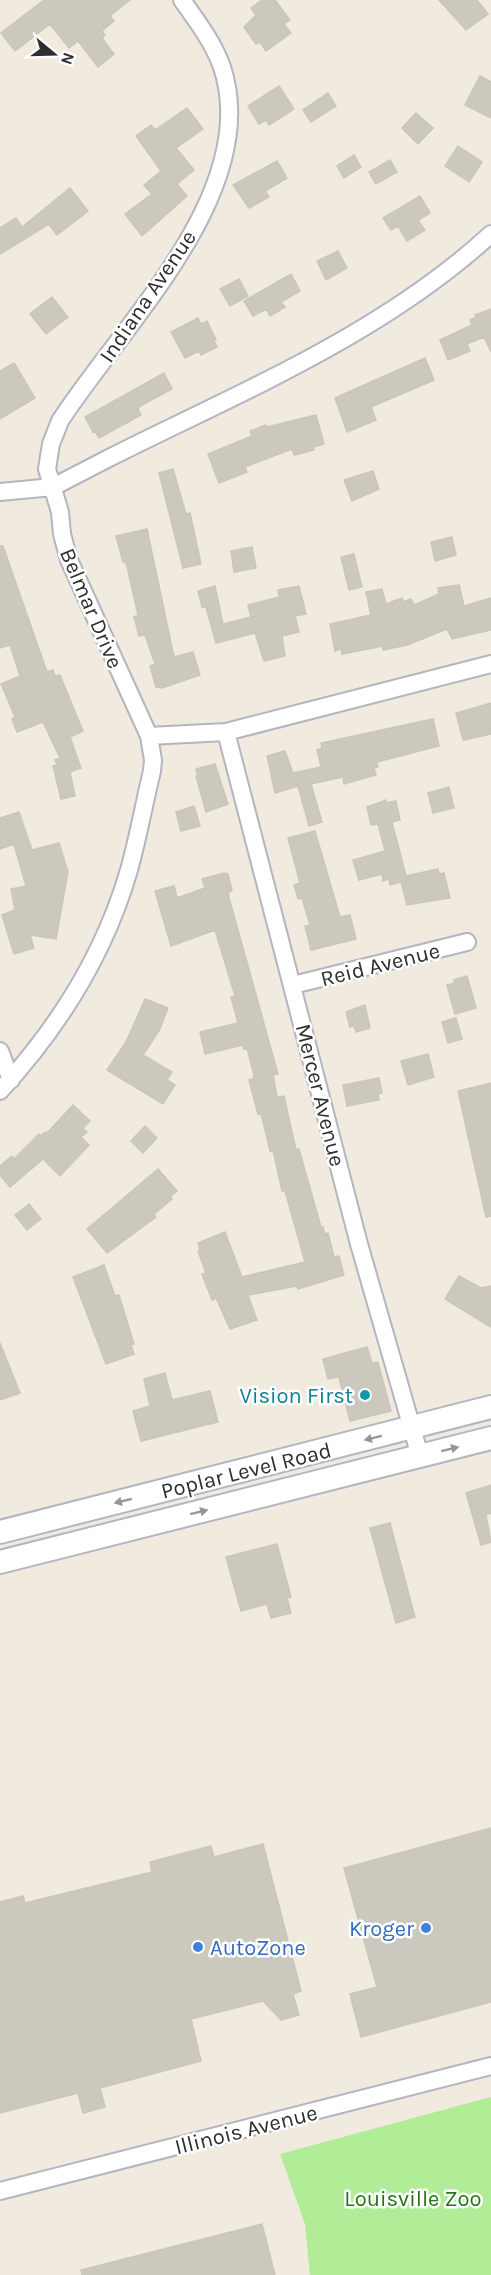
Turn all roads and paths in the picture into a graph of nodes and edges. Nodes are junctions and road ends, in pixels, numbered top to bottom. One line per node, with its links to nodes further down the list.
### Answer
1 (182, 0): 3 (street, Indiana Avenue)
2 (491, 234): 3 (street)
3 (53, 487): 4 (street); 7 (street, Belmar Drive)
4 (0, 492)
5 (491, 664): 6 (street)
6 (226, 732): 7 (street); 9 (street, Mercer Avenue)
7 (148, 736): 11 (street, Belmar Drive)
8 (468, 942): 9 (street, Reid Avenue)
9 (293, 985): 13 (street, Mercer Avenue)
10 (0, 1050): 11 (street)
11 (5, 1086)
12 (491, 1407): 13 (main road, Poplar Level Road)
13 (411, 1428): 15 (street, Mercer Avenue); 16 (main road, Poplar Level Road, one-way to 16)
14 (491, 1438): 15 (main road, Poplar Level Road, one-way to 14)
15 (420, 1456): 18 (main road, Poplar Level Road, one-way to 15)
16 (24, 1527): 17 (main road, Poplar Level Road); 18 (main road)
17 (0, 1532)
18 (32, 1554): 19 (main road, Poplar Level Road)
19 (0, 1562)
20 (491, 2066): 21 (street, Illinois Avenue)
21 (0, 2191)

